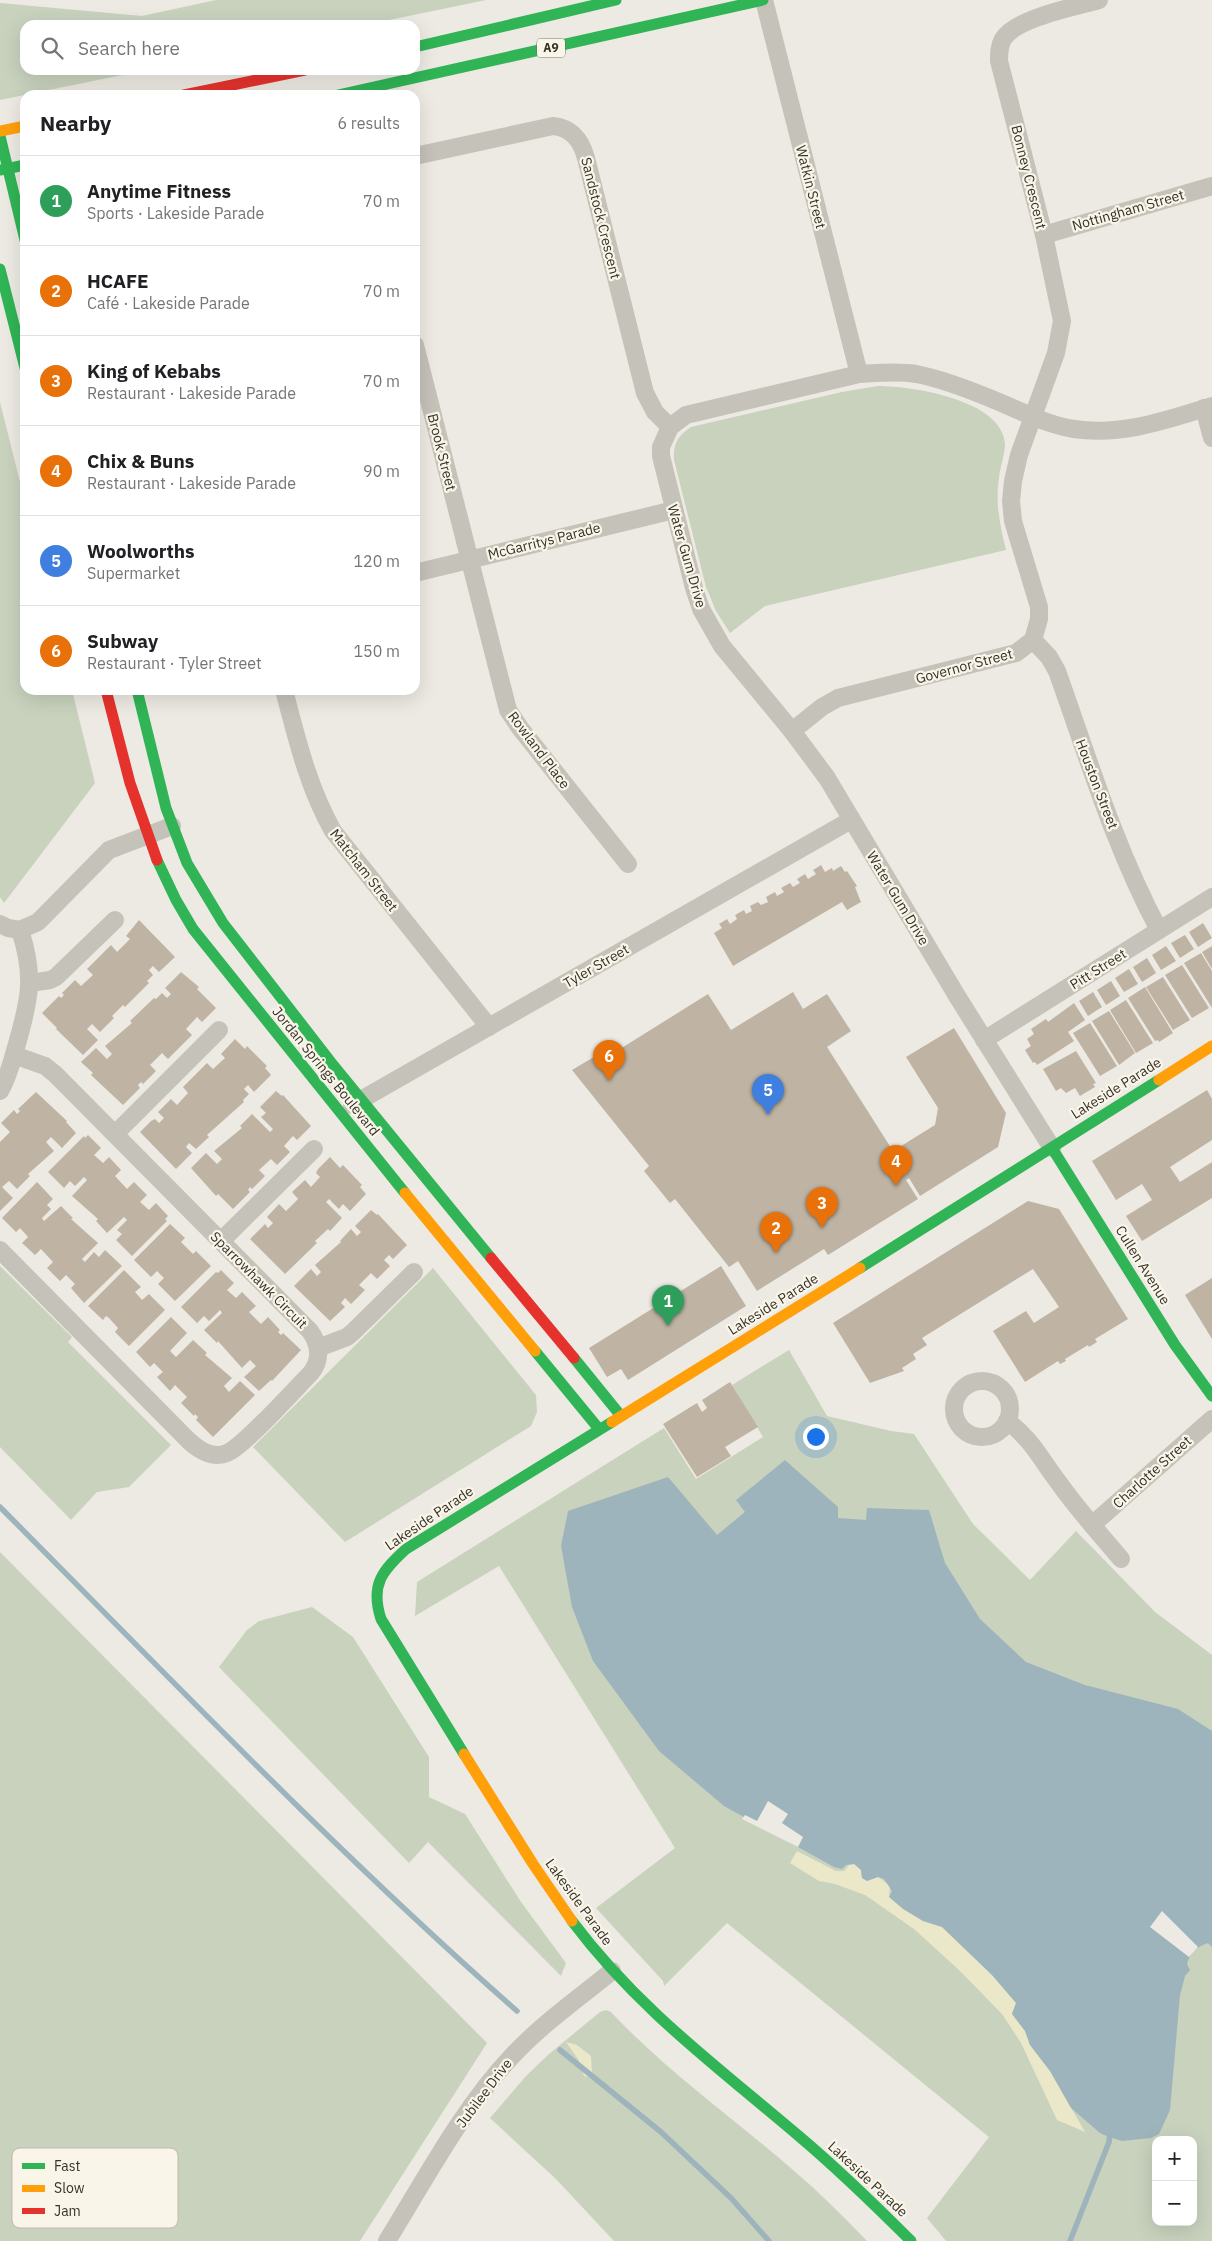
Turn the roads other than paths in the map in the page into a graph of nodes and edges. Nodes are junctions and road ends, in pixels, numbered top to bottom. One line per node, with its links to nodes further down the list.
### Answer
1 (616, 0): 4 (main road, A9)
2 (764, 0): 7 (main road, A9); 20 (street, Watkin Street)
3 (1099, 0): 16 (street, Bonney Crescent)
4 (420, 46)
5 (281, 75): 6 (main road)
6 (208, 90)
7 (360, 90)
8 (20, 127): 9 (main road)
9 (0, 131)
10 (0, 136): 13 (main road)
11 (420, 155): 23 (street, Sandstock Crescent)
12 (20, 166): 13 (main road)
13 (4, 169): 15 (main road)
14 (1212, 186): 16 (street, Nottingham Street)
15 (20, 223)
16 (1044, 235): 22 (street, Bonney Crescent)
17 (0, 269): 18 (main road)
18 (20, 348)
19 (420, 364): 26 (street, Brook Street)
20 (858, 374): 22 (street); 23 (street)
21 (1208, 407): 22 (street); 24 (street)
22 (1033, 416): 28 (street)
23 (670, 427): 25 (street, Water Gum Drive)
24 (1212, 438)
25 (674, 510): 26 (street, McGarritys Parade); 32 (street, Water Gum Drive)
26 (469, 560): 27 (street, McGarritys Parade); 36 (street, Rowland Place)
27 (420, 572)
28 (1033, 640): 32 (street, Governor Street); 41 (street, Houston Street)
29 (107, 695): 35 (main road, Jordan Springs Boulevard)
30 (138, 695): 34 (main road, Jordan Springs Boulevard)
31 (285, 695): 43 (street, Matcham Street)
32 (792, 731): 33 (street, Water Gum Drive)
33 (851, 820): 43 (street, Tyler Street); 45 (street, Water Gum Drive)
34 (172, 826): 35 (street); 49 (main road, Jordan Springs Boulevard)
35 (145, 836): 40 (street); 50 (main road, Jordan Springs Boulevard)
36 (628, 864)
37 (1212, 897): 41 (street, Pitt Street)
38 (115, 920): 42 (street)
39 (0, 924): 40 (street)
40 (20, 930): 42 (street)
41 (1159, 930): 45 (street, Pitt Street)
42 (30, 983): 47 (street)
43 (489, 1027): 49 (street, Tyler Street)
44 (219, 1030): 51 (street)
45 (984, 1040): 52 (street, Water Gum Drive)
46 (1212, 1046): 52 (main road, Lakeside Parade)
47 (14, 1055): 48 (street); 51 (street, Sparrowhawk Circuit)
48 (0, 1091)
49 (362, 1100): 50 (street, Tyler Street); 59 (main road, Jordan Springs Boulevard)
50 (340, 1112): 62 (main road, Jordan Springs Boulevard)
51 (115, 1134): 54 (street, Sparrowhawk Circuit)
52 (1052, 1148): 58 (main road, Cullen Avenue); 59 (main road, Lakeside Parade)
53 (314, 1149): 54 (street)
54 (221, 1241): 57 (street, Sparrowhawk Circuit)
55 (0, 1250): 57 (street)
56 (414, 1272): 57 (street)
57 (318, 1348)
58 (1212, 1396)
59 (621, 1416): 62 (main road, Lakeside Parade)
60 (1212, 1419): 63 (street, Charlotte Street)
61 (1007, 1421): 63 (street)
62 (599, 1429): 65 (main road, Lakeside Parade)
63 (1092, 1525): 64 (street)
64 (1120, 1559)
65 (612, 1971): 66 (street, Jubilee Drive); 67 (main road, Lakeside Parade)
66 (387, 2241)
67 (911, 2241)

